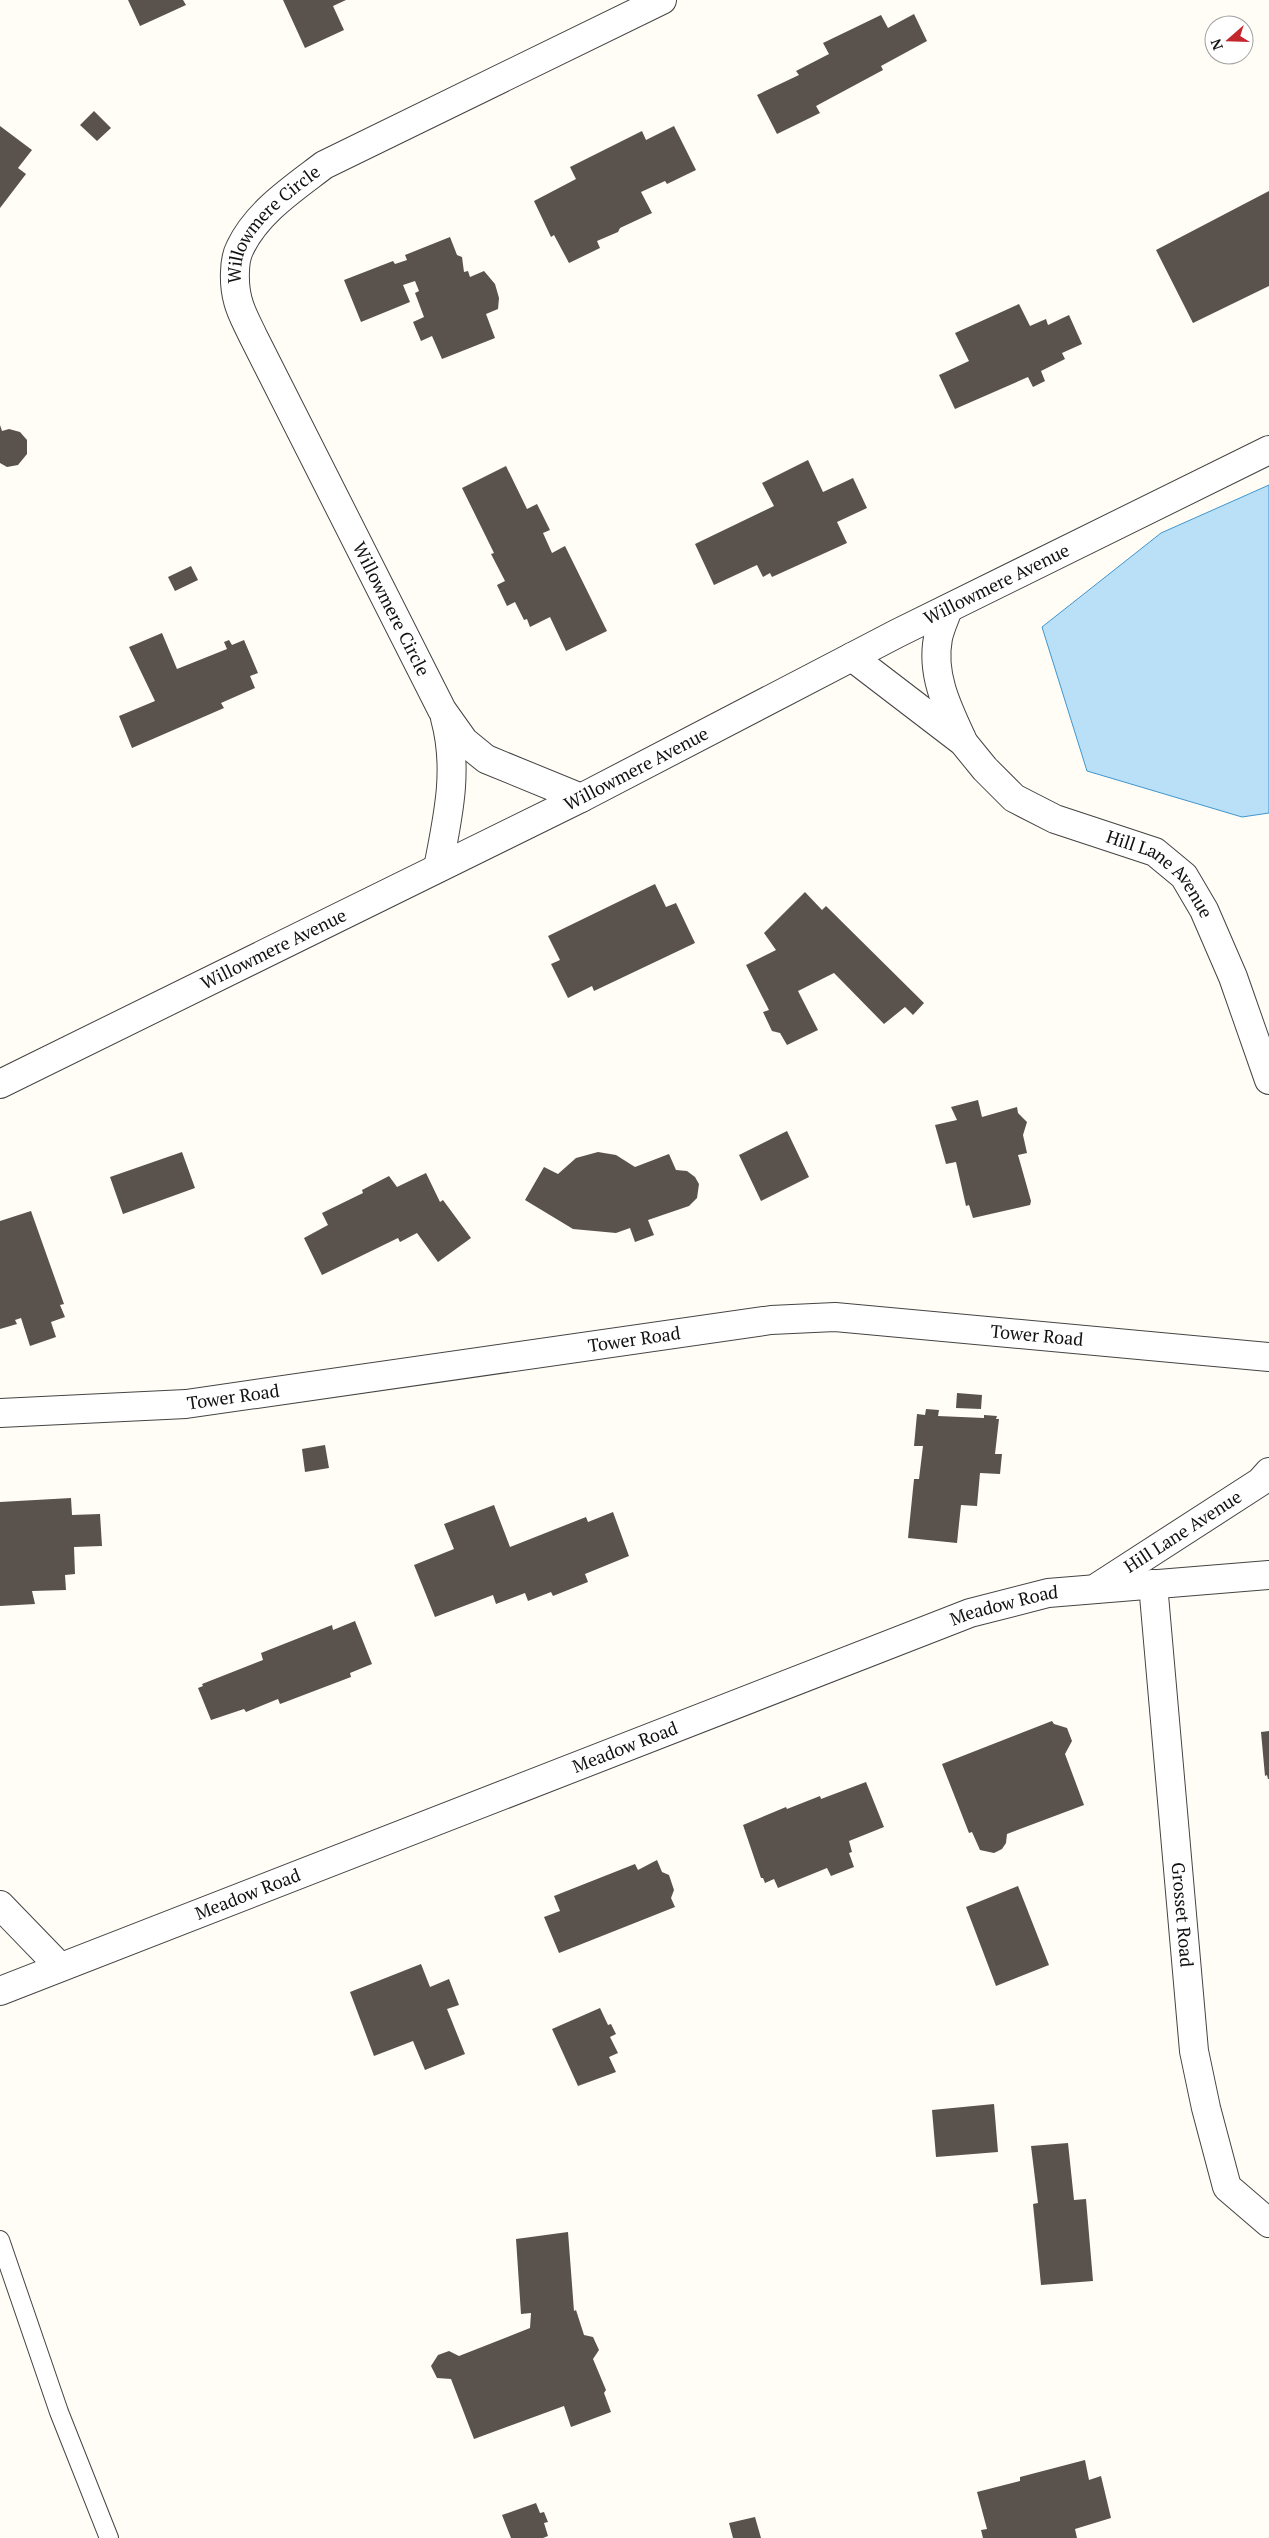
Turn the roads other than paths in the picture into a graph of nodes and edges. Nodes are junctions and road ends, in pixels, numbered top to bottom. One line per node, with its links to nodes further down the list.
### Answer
1 (662, 0): 5 (street, Willowmere Circle)
2 (1269, 450): 3 (street, Willowmere Avenue)
3 (948, 608): 4 (street, Willowmere Avenue); 6 (street, Hill Lane Avenue)
4 (852, 657): 6 (street, Hill Lane Avenue); 7 (street, Willowmere Avenue)
5 (442, 710): 7 (street, Willowmere Circle); 8 (street, Willowmere Circle)
6 (963, 742): 9 (street, Hill Lane Avenue)
7 (581, 798): 8 (street, Willowmere Avenue)
8 (438, 868): 10 (street, Willowmere Avenue)
9 (1269, 1080)
10 (0, 1084)
11 (1269, 1357): 12 (street, Tower Road)
12 (0, 1413)
13 (1269, 1472): 16 (street, Hill Lane Avenue)
14 (1269, 1575): 15 (street, Meadow Road)
15 (1153, 1584): 16 (street, Meadow Road); 20 (street, Grosset Road)
16 (1096, 1588): 18 (street, Meadow Road)
17 (0, 1905): 18 (street)
18 (60, 1967): 19 (street, Meadow Road)
19 (0, 1991)
20 (1269, 2223)
21 (0, 2240): 22 (lane)
22 (109, 2538)

